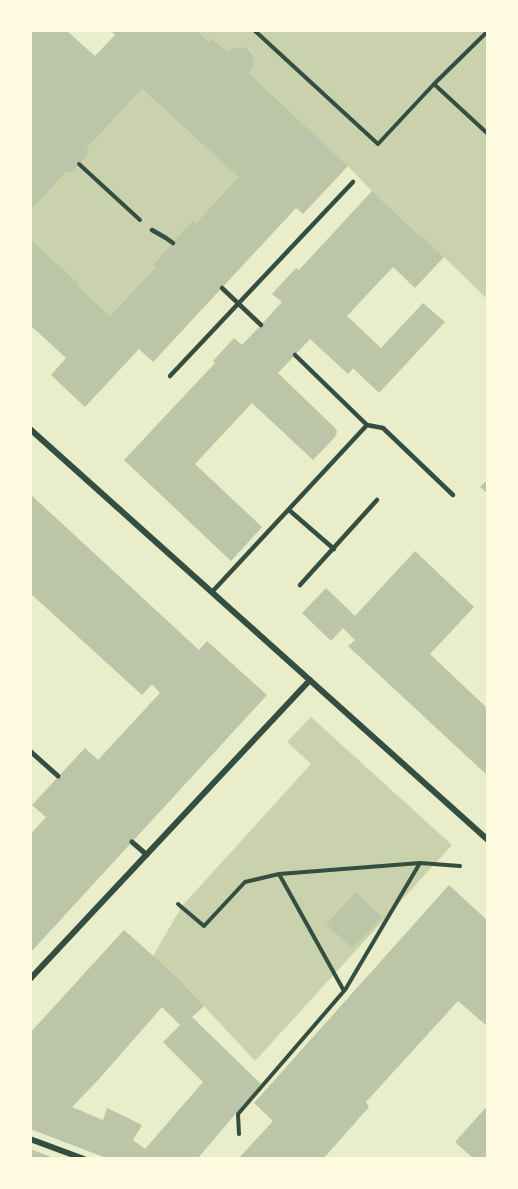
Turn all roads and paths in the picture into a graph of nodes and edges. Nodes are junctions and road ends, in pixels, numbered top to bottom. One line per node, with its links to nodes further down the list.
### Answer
1 (254, 30): 3 (path)
2 (487, 34): 3 (path)
3 (434, 84): 4 (path)
4 (488, 134)
5 (79, 164): 7 (path)
6 (353, 182): 10 (lane)
7 (152, 230): 8 (lane)
8 (173, 243)
9 (222, 288): 10 (lane)
10 (238, 303): 11 (lane); 13 (lane)
11 (261, 325)
12 (295, 355): 14 (lane)
13 (170, 376)
14 (367, 425): 16 (lane); 18 (lane)
15 (30, 429): 21 (street)
16 (453, 495)
17 (377, 500): 19 (lane)
18 (289, 510): 19 (lane); 21 (lane)
19 (334, 549): 20 (lane)
20 (300, 585)
21 (212, 592): 22 (street)
22 (310, 680): 25 (street); 27 (street)
23 (30, 751): 24 (street)
24 (58, 776)
25 (488, 840)
26 (132, 842): 27 (street)
27 (147, 855): 32 (street)
28 (420, 863): 29 (path); 30 (path); 33 (path)
29 (460, 866)
30 (279, 874): 31 (path); 33 (path)
31 (178, 904)
32 (30, 980)
33 (344, 991): 34 (path)
34 (239, 1134)
35 (30, 1138): 36 (street)
36 (84, 1159)

